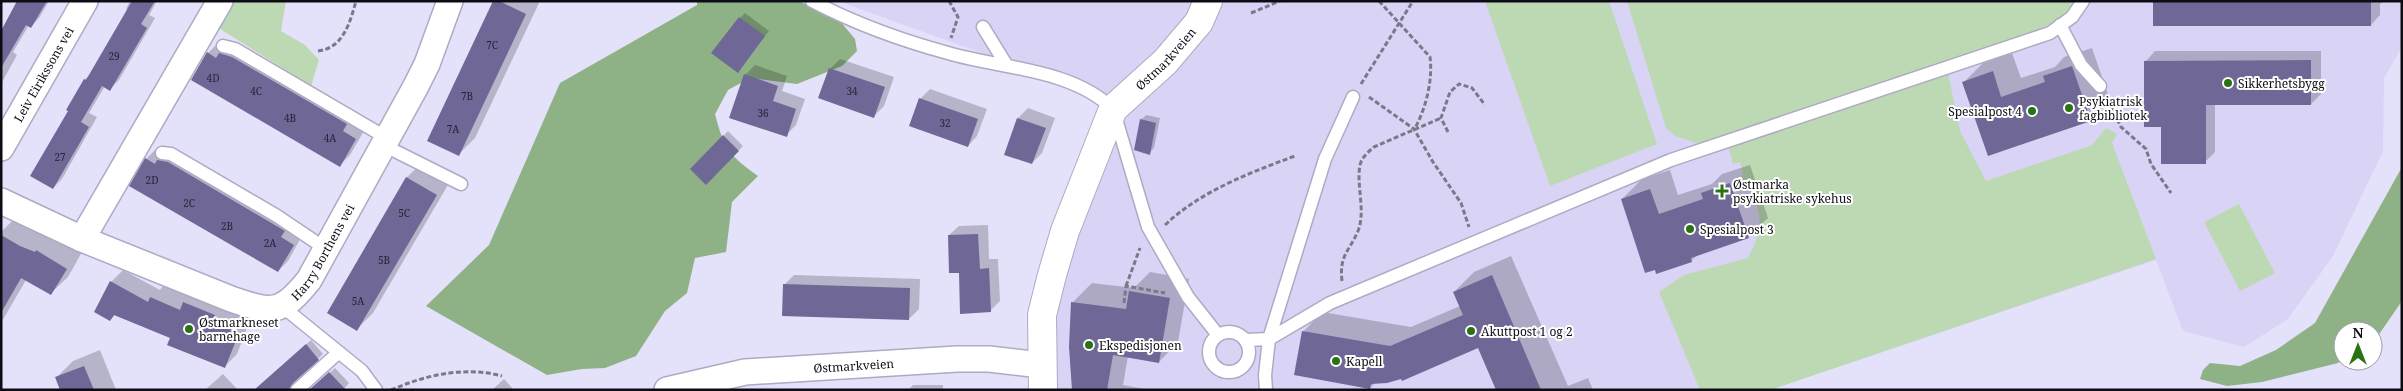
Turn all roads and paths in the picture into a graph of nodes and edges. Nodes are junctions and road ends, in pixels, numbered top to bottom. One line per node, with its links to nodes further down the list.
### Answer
1 (85, 1): 28 (street, Leiv Eirikssons vei)
2 (220, 1): 35 (street)
3 (356, 1): 17 (path)
4 (450, 1): 27 (street, Harry Borthens vei)
5 (812, 1): 18 (lane)
6 (949, 1): 18 (path)
7 (1208, 1): 23 (street, Østmarkveien)
8 (1280, 1): 12 (path)
9 (1379, 1): 13 (path)
10 (1413, 1): 13 (path)
11 (2083, 1): 14 (lane)
12 (1250, 13)
13 (1399, 22): 21 (path); 25 (path)
14 (2060, 25): 20 (lane); 36 (lane)
15 (983, 27): 19 (lane)
16 (223, 46): 27 (lane)
17 (318, 51)
18 (946, 53): 19 (lane)
19 (1007, 66): 23 (lane)
20 (2100, 86): 32 (path)
21 (1355, 93): 25 (path); 44 (lane)
22 (1485, 105): 24 (path)
23 (1113, 109): 34 (lane); 48 (street, Østmarkveien)
24 (1441, 118): 25 (path); 26 (path)
25 (1414, 129): 36 (path); 40 (path)
26 (1448, 132)
27 (385, 142): 31 (lane); 37 (street, Harry Borthens vei)
28 (1, 148)
29 (162, 153): 37 (lane)
30 (1295, 156): 34 (path)
31 (461, 184)
32 (2171, 193)
33 (1, 201): 35 (street, Harry Borthens vei)
34 (1154, 237): 38 (path); 39 (lane)
35 (82, 239): 42 (street, Harry Borthens vei)
36 (1475, 242): 40 (lane)
37 (326, 249): 42 (street, Harry Borthens vei)
38 (1126, 286): 39 (path); 41 (path)
39 (1188, 297): 43 (lane)
40 (1344, 298): 44 (lane)
41 (1124, 303)
42 (283, 307): 46 (lane)
43 (1218, 335): 45 (lane); 45 (lane)
44 (1269, 339): 45 (lane); 53 (lane)
45 (1246, 340)
46 (339, 352): 49 (lane); 50 (lane)
47 (502, 376): 51 (path)
48 (1042, 377): 52 (street, Østmarkveien)
49 (297, 390)
50 (376, 390)
51 (391, 390)
52 (667, 390)
53 (1266, 390)

